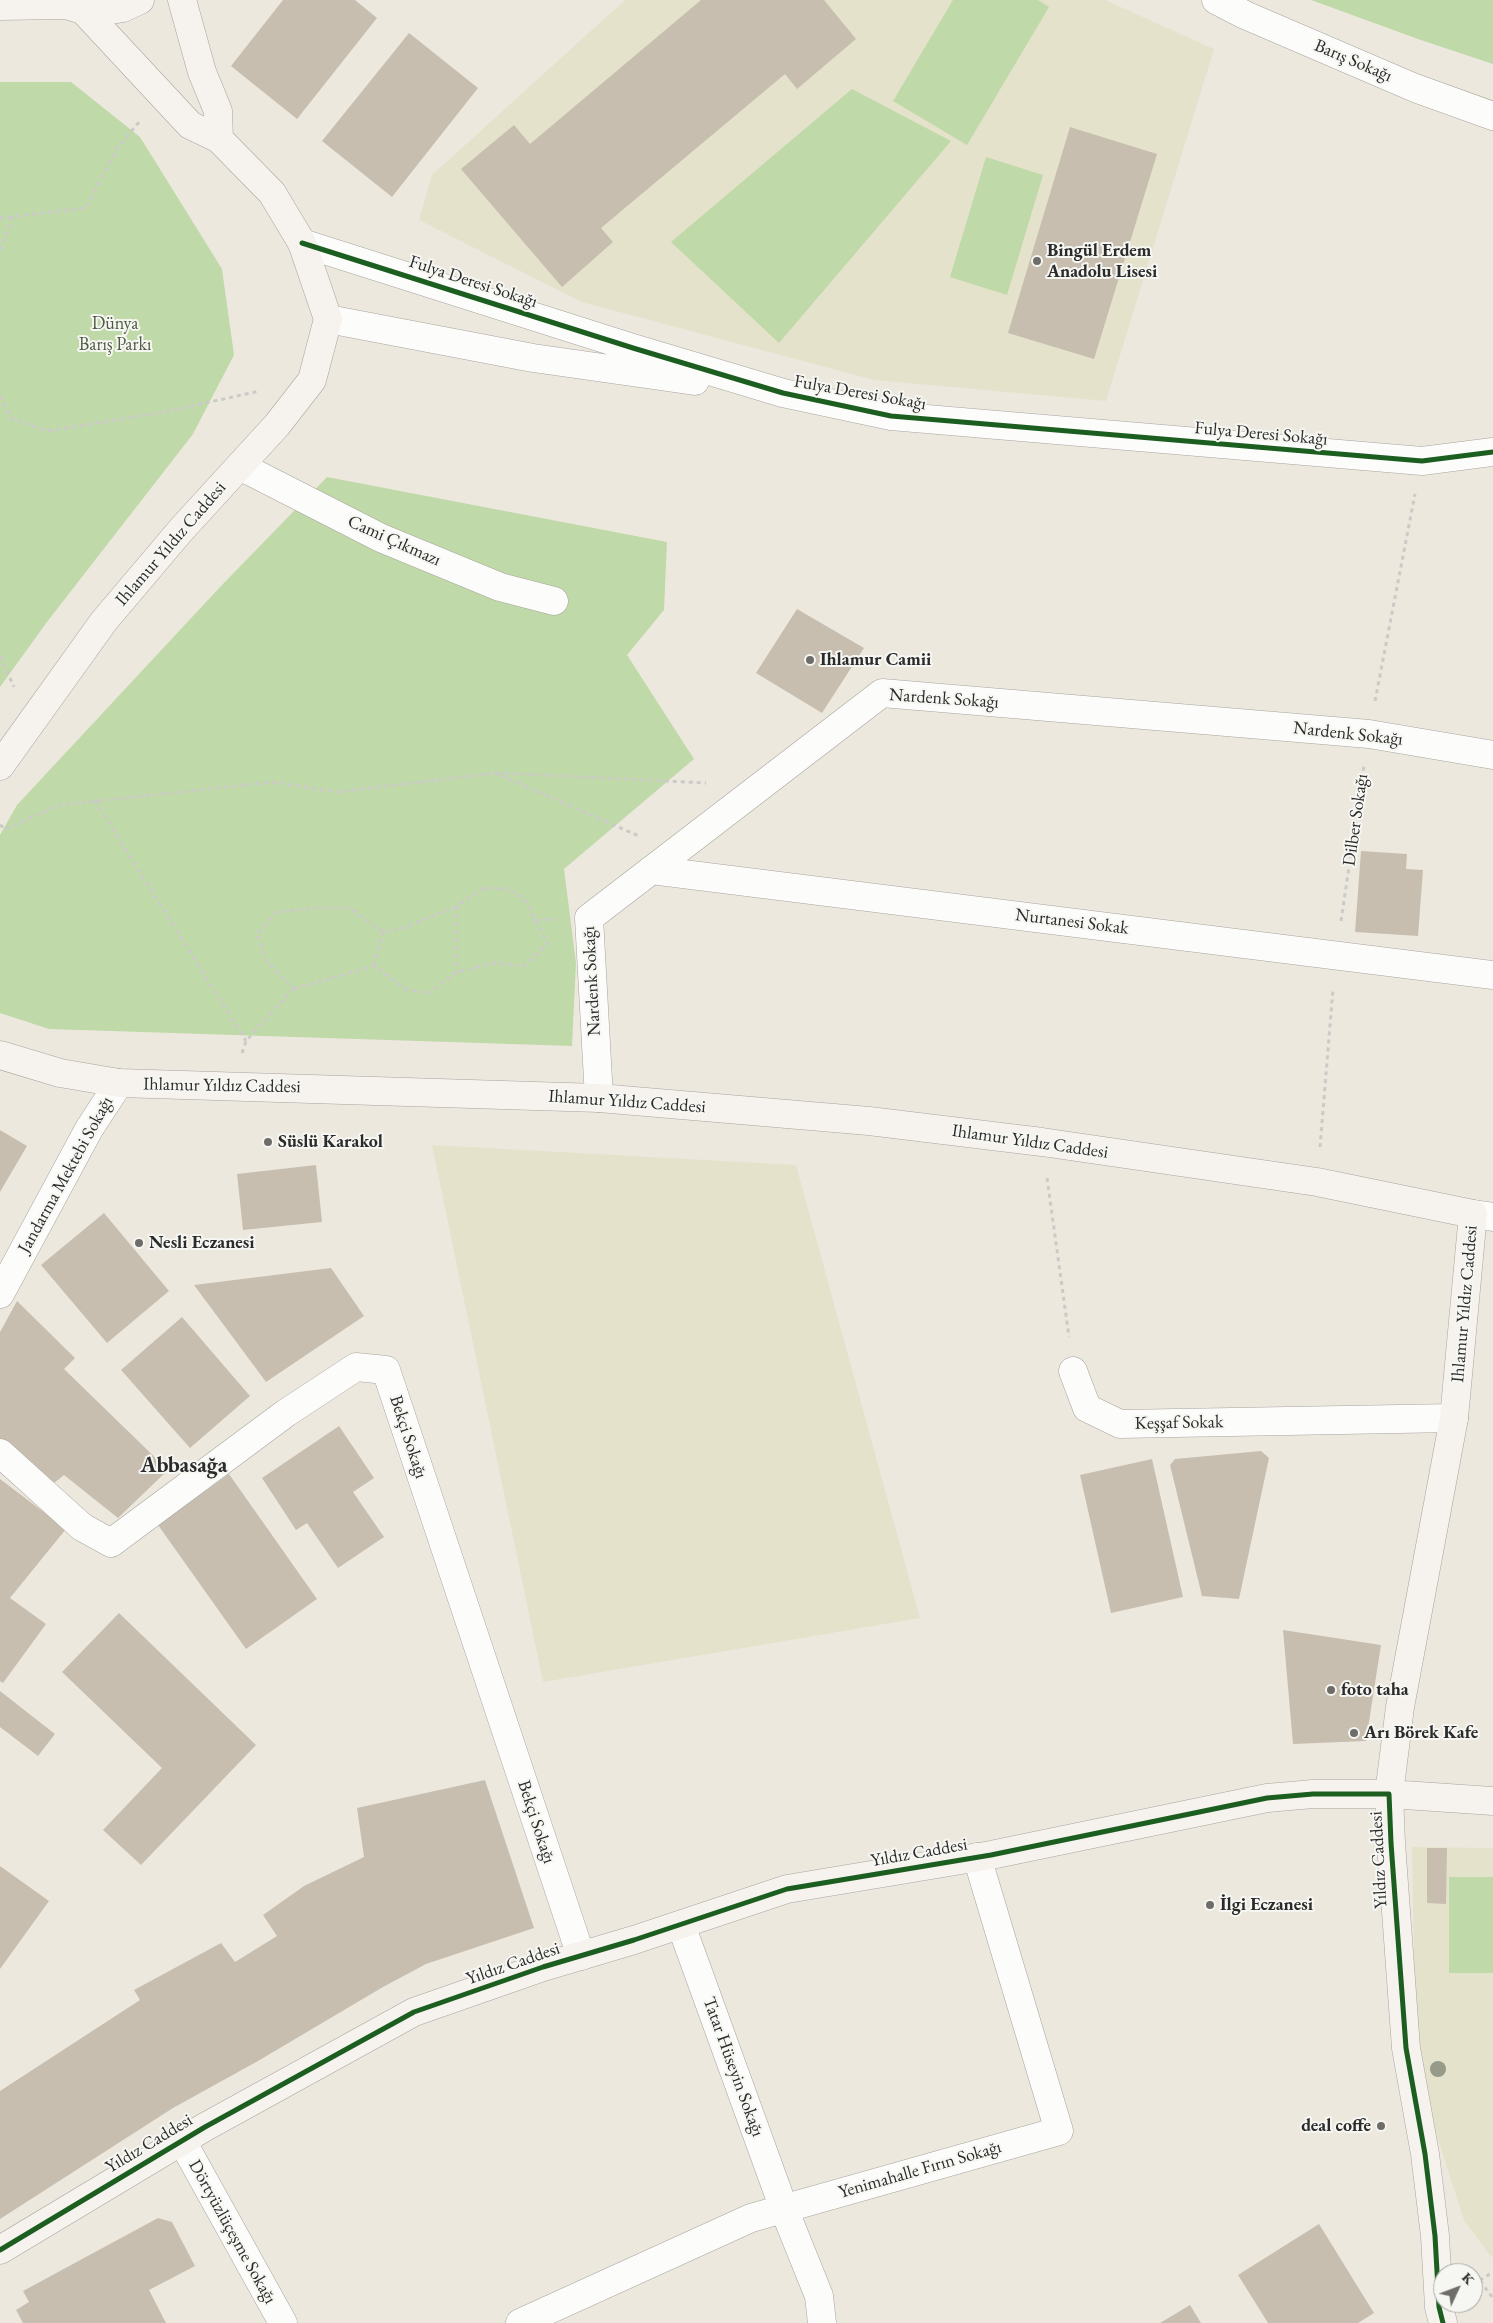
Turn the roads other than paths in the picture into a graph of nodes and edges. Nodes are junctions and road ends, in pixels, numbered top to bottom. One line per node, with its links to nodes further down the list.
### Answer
1 (140, 0): 4 (main road)
2 (182, 0): 7 (main road)
3 (1216, 0): 6 (street, Barış Sokağı)
4 (65, 5): 5 (main road); 7 (main road)
5 (0, 6)
6 (1493, 116)
7 (219, 139): 8 (main road)
8 (302, 243): 9 (main road); 10 (street, Fulya Deresi Sokağı)
9 (328, 319): 10 (street, Fulya Deresi Sokağı); 12 (main road, Ihlamur Yıldız Caddesi)
10 (783, 393): 11 (street, Fulya Deresi Sokağı)
11 (1493, 452)
12 (240, 466): 13 (street, Cami Çıkmazı); 15 (main road, Ihlamur Yıldız Caddesi)
13 (554, 601)
14 (1493, 755): 16 (street, Nardenk Sokağı)
15 (0, 766)
16 (651, 870): 17 (street, Nurtanesi Sokak); 20 (street, Nardenk Sokağı)
17 (1493, 975)
18 (0, 1055): 19 (main road, Ihlamur Yıldız Caddesi)
19 (118, 1084): 20 (main road, Ihlamur Yıldız Caddesi); 22 (street, Jandarma Mektebi Sokağı)
20 (599, 1098): 21 (main road, Ihlamur Yıldız Caddesi)
21 (1483, 1216): 24 (main road, Ihlamur Yıldız Caddesi)
22 (0, 1294)
23 (1073, 1372): 24 (street, Keşşaf Sokak)
24 (1454, 1418): 26 (main road, Ihlamur Yıldız Caddesi)
25 (0, 1453): 30 (street, Bekçi Sokağı)
26 (1389, 1794): 27 (main road, Yıldız Caddesi); 28 (main road, Yıldız Caddesi); 37 (main road, Yıldız Caddesi)
27 (1493, 1801)
28 (977, 1857): 29 (main road, Yıldız Caddesi); 32 (street, Yenimahalle Fırın Sokağı)
29 (681, 1925): 30 (main road, Yıldız Caddesi); 32 (street, Tatar Hüseyin Sokağı)
30 (581, 1956): 31 (main road, Yıldız Caddesi)
31 (182, 2141): 33 (main road, Yıldız Caddesi); 34 (street, Dörtyüzlüçeşme Sokağı)
32 (784, 2209): 35 (street, Yenimahalle Fırın Sokağı); 36 (street, Tatar Hüseyin Sokağı)
33 (0, 2250)
34 (283, 2323)
35 (520, 2323)
36 (822, 2323)
37 (1443, 2323)

